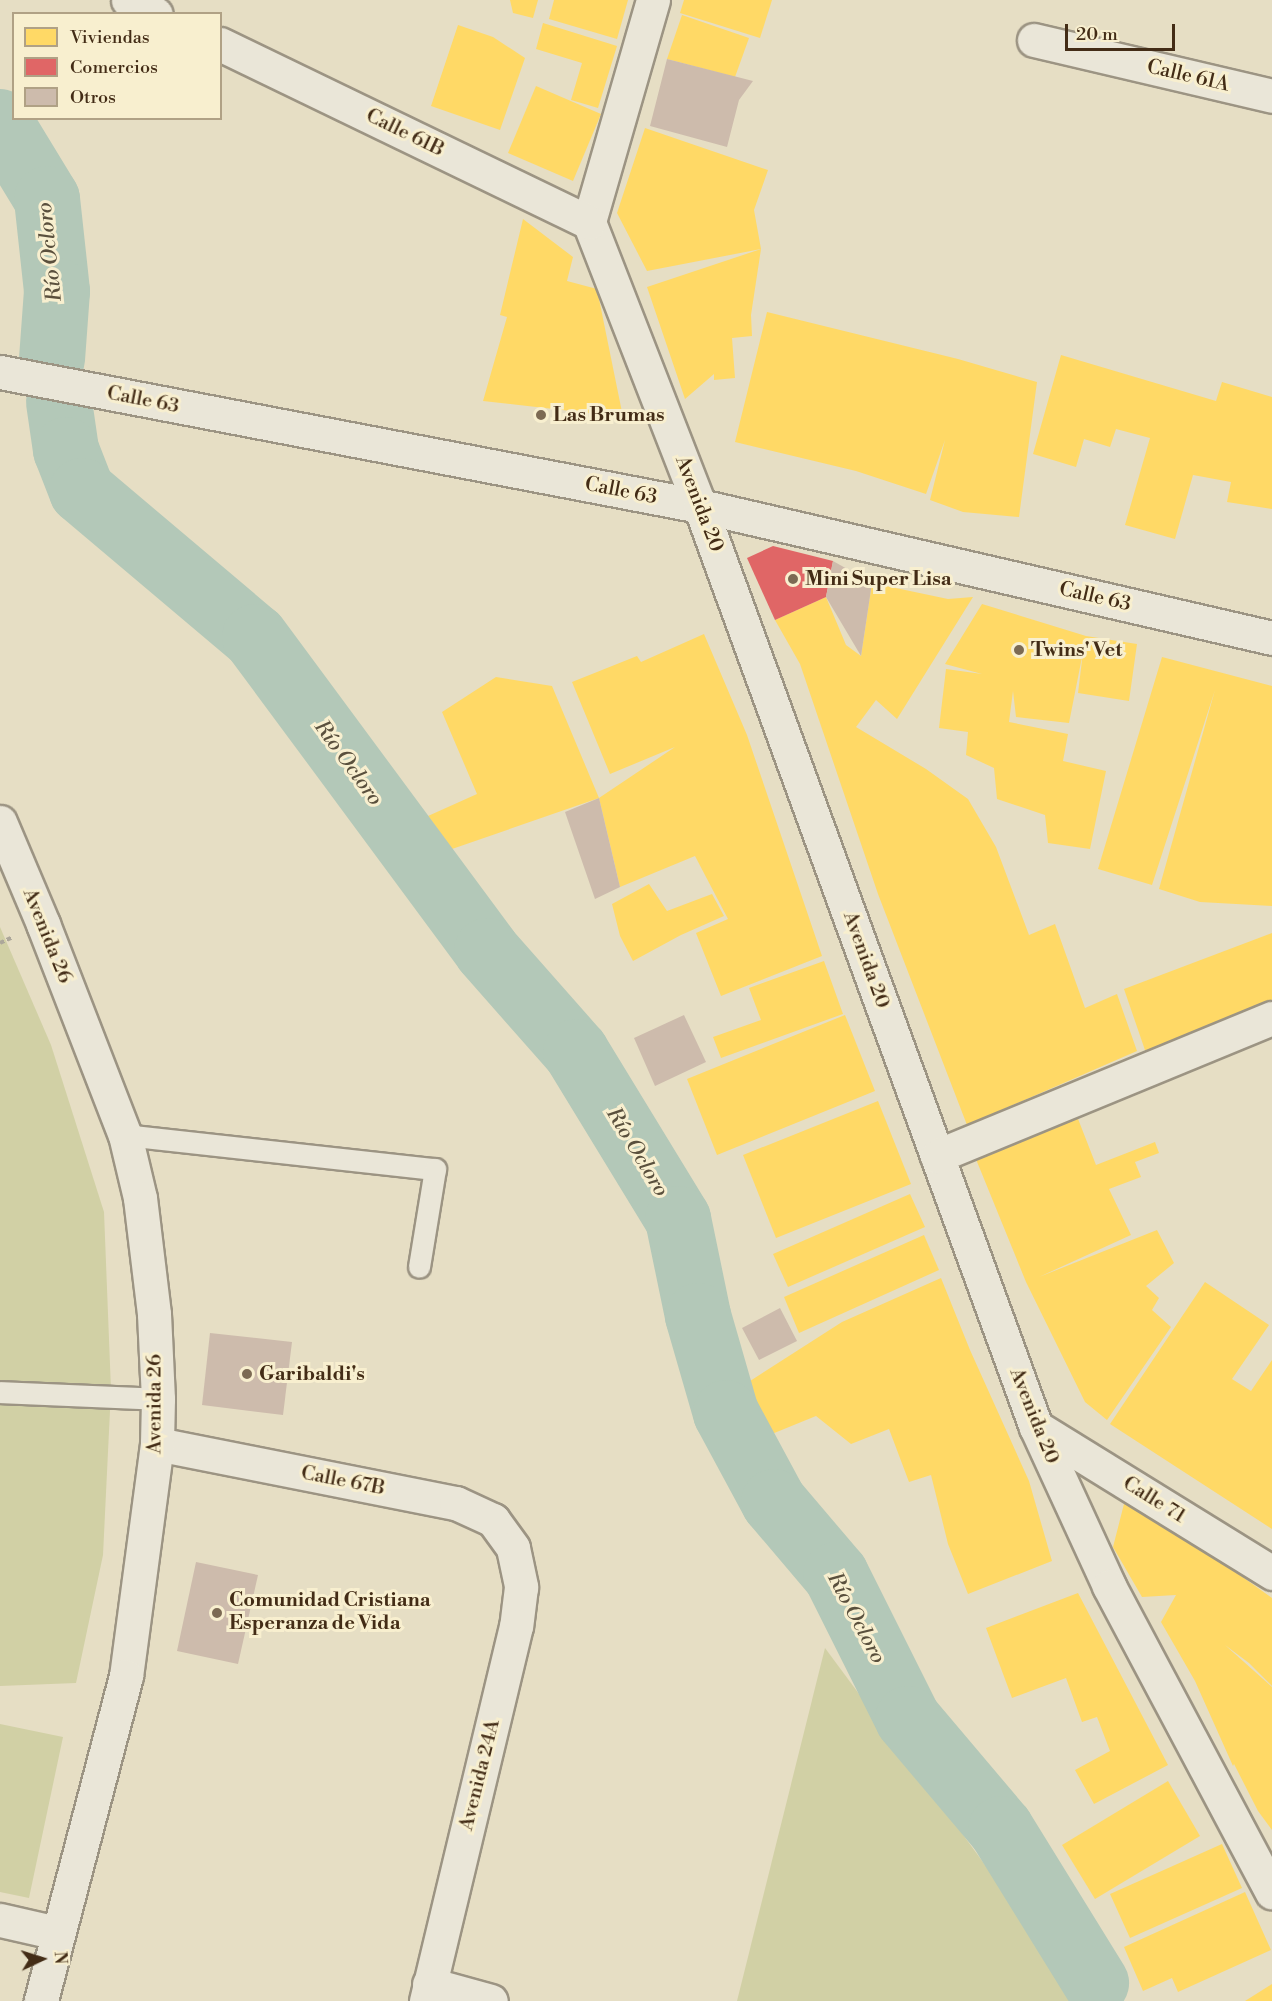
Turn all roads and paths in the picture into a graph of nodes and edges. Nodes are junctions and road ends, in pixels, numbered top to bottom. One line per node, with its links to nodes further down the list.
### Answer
1 (129, 0): 3 (street)
2 (653, 0): 7 (street)
3 (152, 12)
4 (1035, 40): 6 (street, Calle 61A)
5 (222, 45): 7 (street, Calle 61B)
6 (1272, 96)
7 (589, 222): 9 (street, Avenida 20)
8 (0, 372): 9 (street, Calle 63)
9 (700, 506): 10 (street, Calle 63); 14 (street, Avenida 20)
10 (1272, 638)
11 (0, 822): 13 (street, Avenida 26)
12 (1272, 1018): 14 (street)
13 (125, 1135): 15 (lane); 17 (street, Avenida 26)
14 (937, 1156): 18 (street, Avenida 20)
15 (419, 1267)
16 (0, 1392): 17 (lane)
17 (158, 1399): 19 (street, Avenida 26)
18 (1036, 1427): 21 (street, Calle 71); 22 (street, Avenida 20)
19 (158, 1444): 20 (street, Calle 67B); 24 (street, Avenida 26)
20 (513, 1548): 25 (street, Avenida 24A)
21 (1272, 1573)
22 (1272, 1892)
23 (0, 1920): 24 (street)
24 (57, 1934): 26 (street, Avenida 26)
25 (427, 1993): 27 (street)
26 (41, 2001)
27 (491, 2001)

